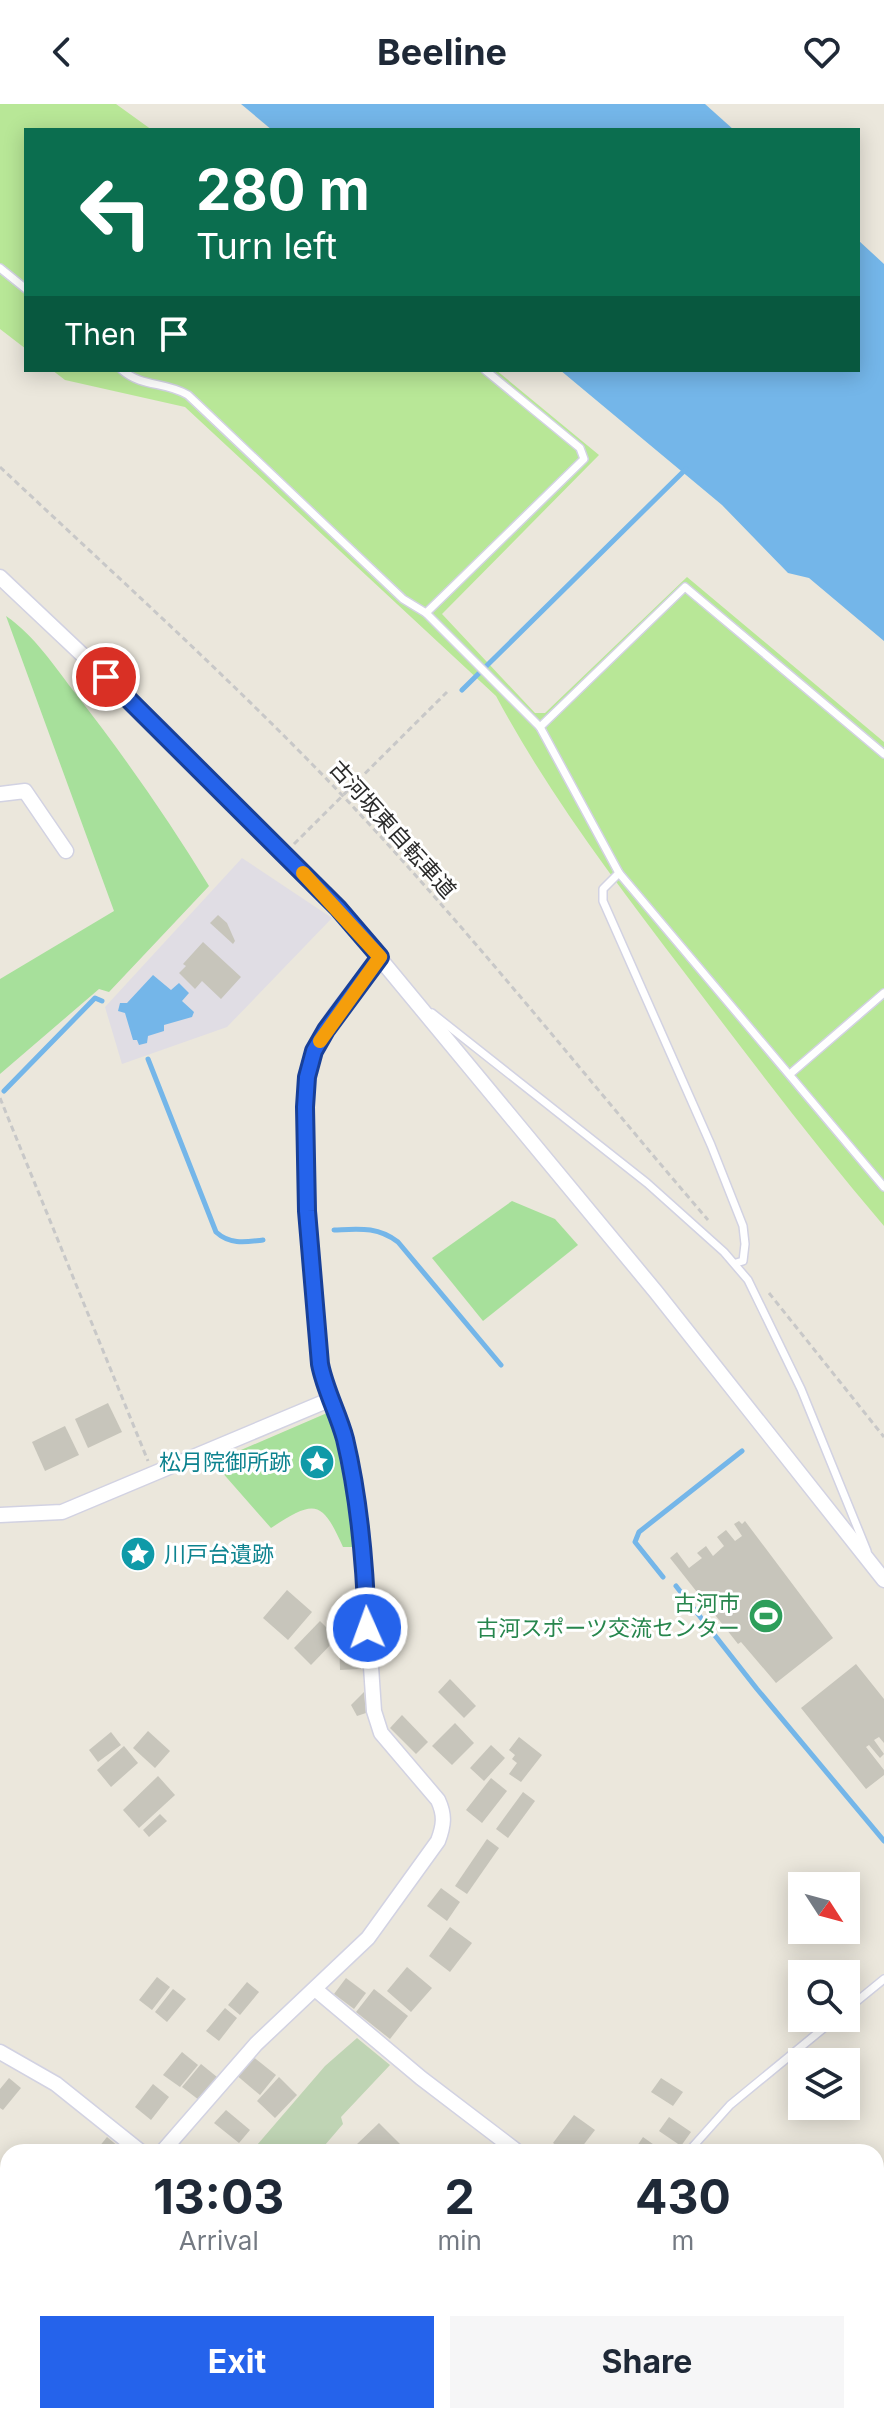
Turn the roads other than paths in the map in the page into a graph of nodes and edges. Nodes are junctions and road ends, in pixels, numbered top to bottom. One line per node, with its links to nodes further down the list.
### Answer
1 (0, 268): 2 (lane)
2 (24, 287)
3 (124, 372): 6 (lane)
4 (487, 372): 6 (lane)
5 (0, 577): 12 (street)
6 (426, 613): 7 (lane)
7 (540, 727): 8 (lane); 11 (lane)
8 (884, 754)
9 (0, 794): 10 (street)
10 (66, 851)
11 (619, 873): 15 (lane); 17 (lane)
12 (380, 957): 14 (street); 18 (street)
13 (884, 993): 15 (lane)
14 (413, 996): 17 (lane); 20 (street)
15 (790, 1074): 16 (lane)
16 (884, 1187)
17 (736, 1263): 20 (lane)
18 (329, 1400): 19 (street); 23 (street)
19 (0, 1515)
20 (872, 1565): 21 (street)
21 (884, 1580)
22 (884, 1979): 24 (lane)
23 (315, 1989): 28 (street); 29 (street)
24 (860, 1999)
25 (819, 2032): 30 (lane)
26 (0, 2052): 27 (street)
27 (131, 2144)
28 (169, 2144)
29 (508, 2144)
30 (695, 2144)

